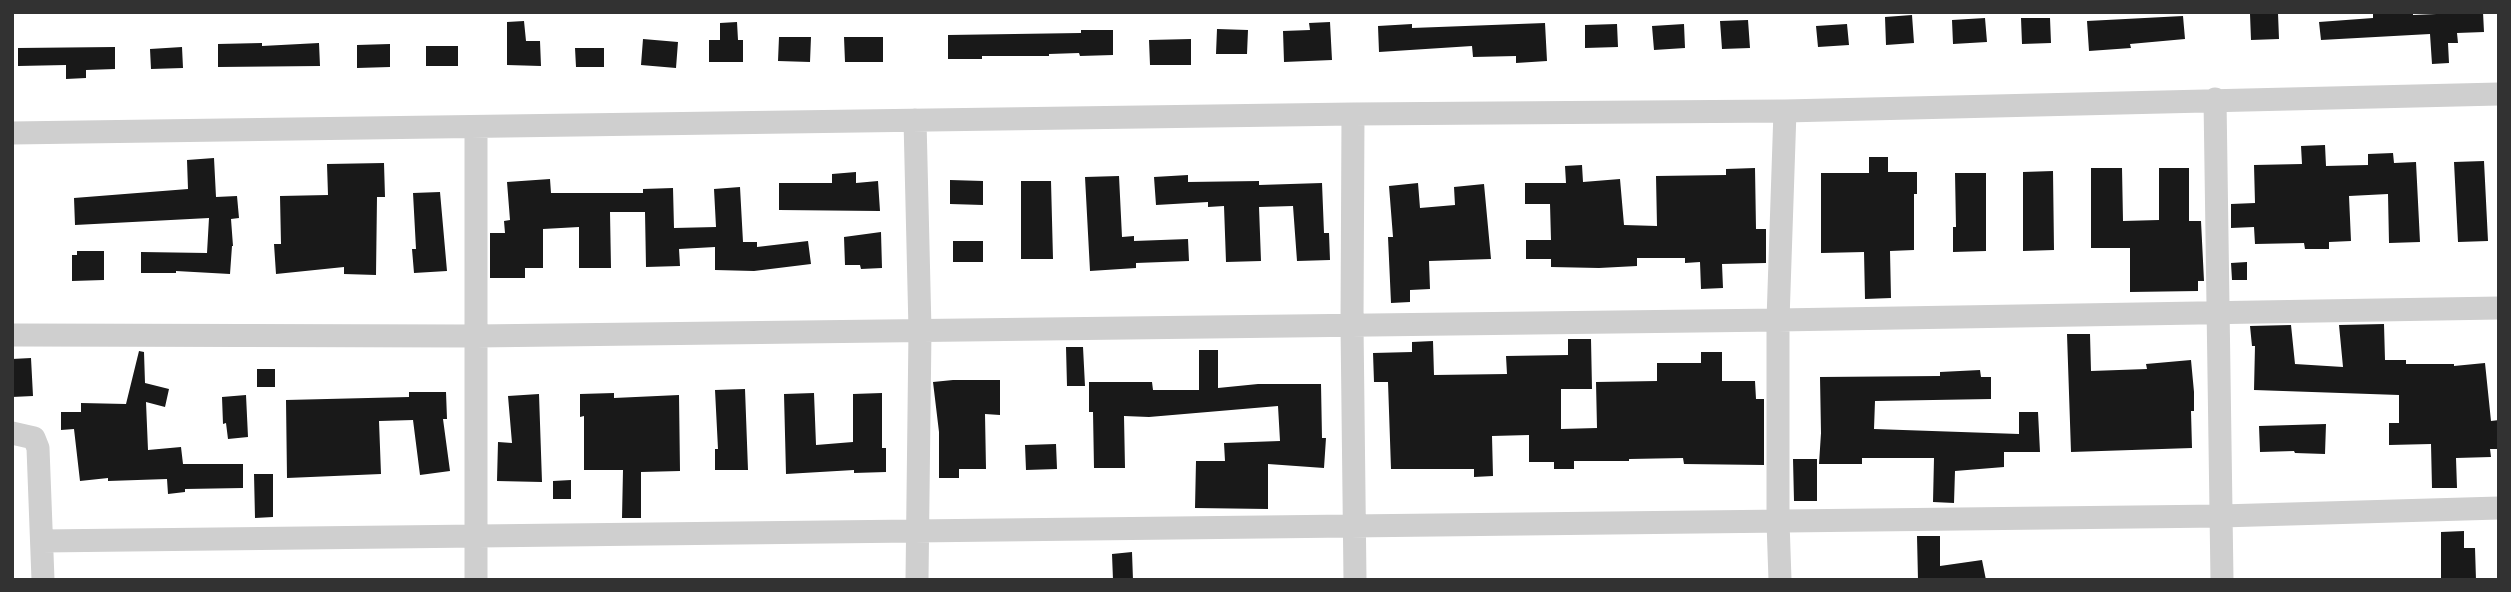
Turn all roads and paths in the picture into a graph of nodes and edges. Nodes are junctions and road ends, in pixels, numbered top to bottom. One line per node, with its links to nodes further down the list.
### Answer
1 (2499, 94): 2 (street)
2 (2215, 99): 3 (street); 9 (street)
3 (1785, 111): 4 (street); 10 (street)
4 (1353, 114): 5 (street); 11 (street)
5 (915, 120): 6 (street); 12 (street)
6 (476, 128): 7 (street); 14 (street)
7 (12, 132)
8 (2499, 308): 9 (street)
9 (2220, 311): 10 (street); 17 (street)
10 (1778, 320): 11 (street); 18 (street)
11 (1352, 324): 12 (street); 19 (street)
12 (920, 330): 14 (street); 20 (street)
13 (12, 335): 14 (street)
14 (476, 336): 21 (street)
15 (12, 433): 22 (street)
16 (2499, 508): 17 (street)
17 (2221, 516): 18 (street); 28 (street)
18 (1778, 521): 19 (street); 27 (street)
19 (1355, 526): 20 (street); 26 (street)
20 (919, 531): 21 (street); 25 (street)
21 (476, 536): 22 (street); 24 (street)
22 (42, 541): 23 (street)
23 (43, 580)
24 (477, 580)
25 (917, 580)
26 (1356, 580)
27 (1780, 580)
28 (2222, 580)

